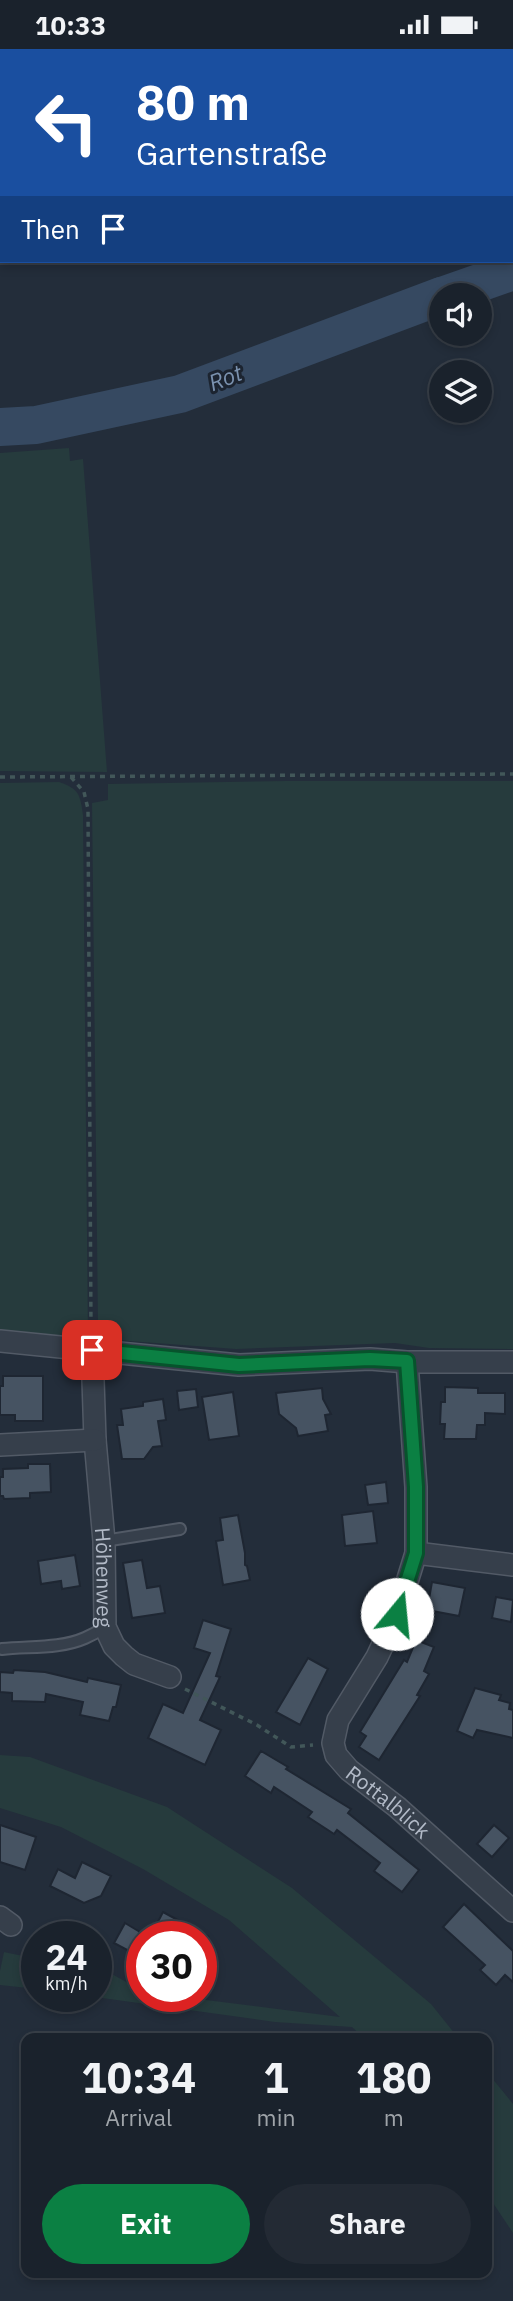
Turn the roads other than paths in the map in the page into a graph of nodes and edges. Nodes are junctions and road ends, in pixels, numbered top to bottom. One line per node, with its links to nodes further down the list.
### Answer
1 (0, 1341): 2 (street)
2 (92, 1350): 3 (street); 5 (street, Höhenweg)
3 (407, 1361): 4 (street); 9 (street, Rottalblick)
4 (513, 1362)
5 (95, 1440): 6 (street); 8 (street, Höhenweg)
6 (0, 1445)
7 (180, 1529): 8 (lane)
8 (104, 1541): 11 (street, Höhenweg)
9 (416, 1553): 10 (street); 14 (street, Rottalblick)
10 (513, 1565)
11 (105, 1627): 12 (lane); 13 (street, Höhenweg)
12 (2, 1649)
13 (170, 1677)
14 (513, 1911)

